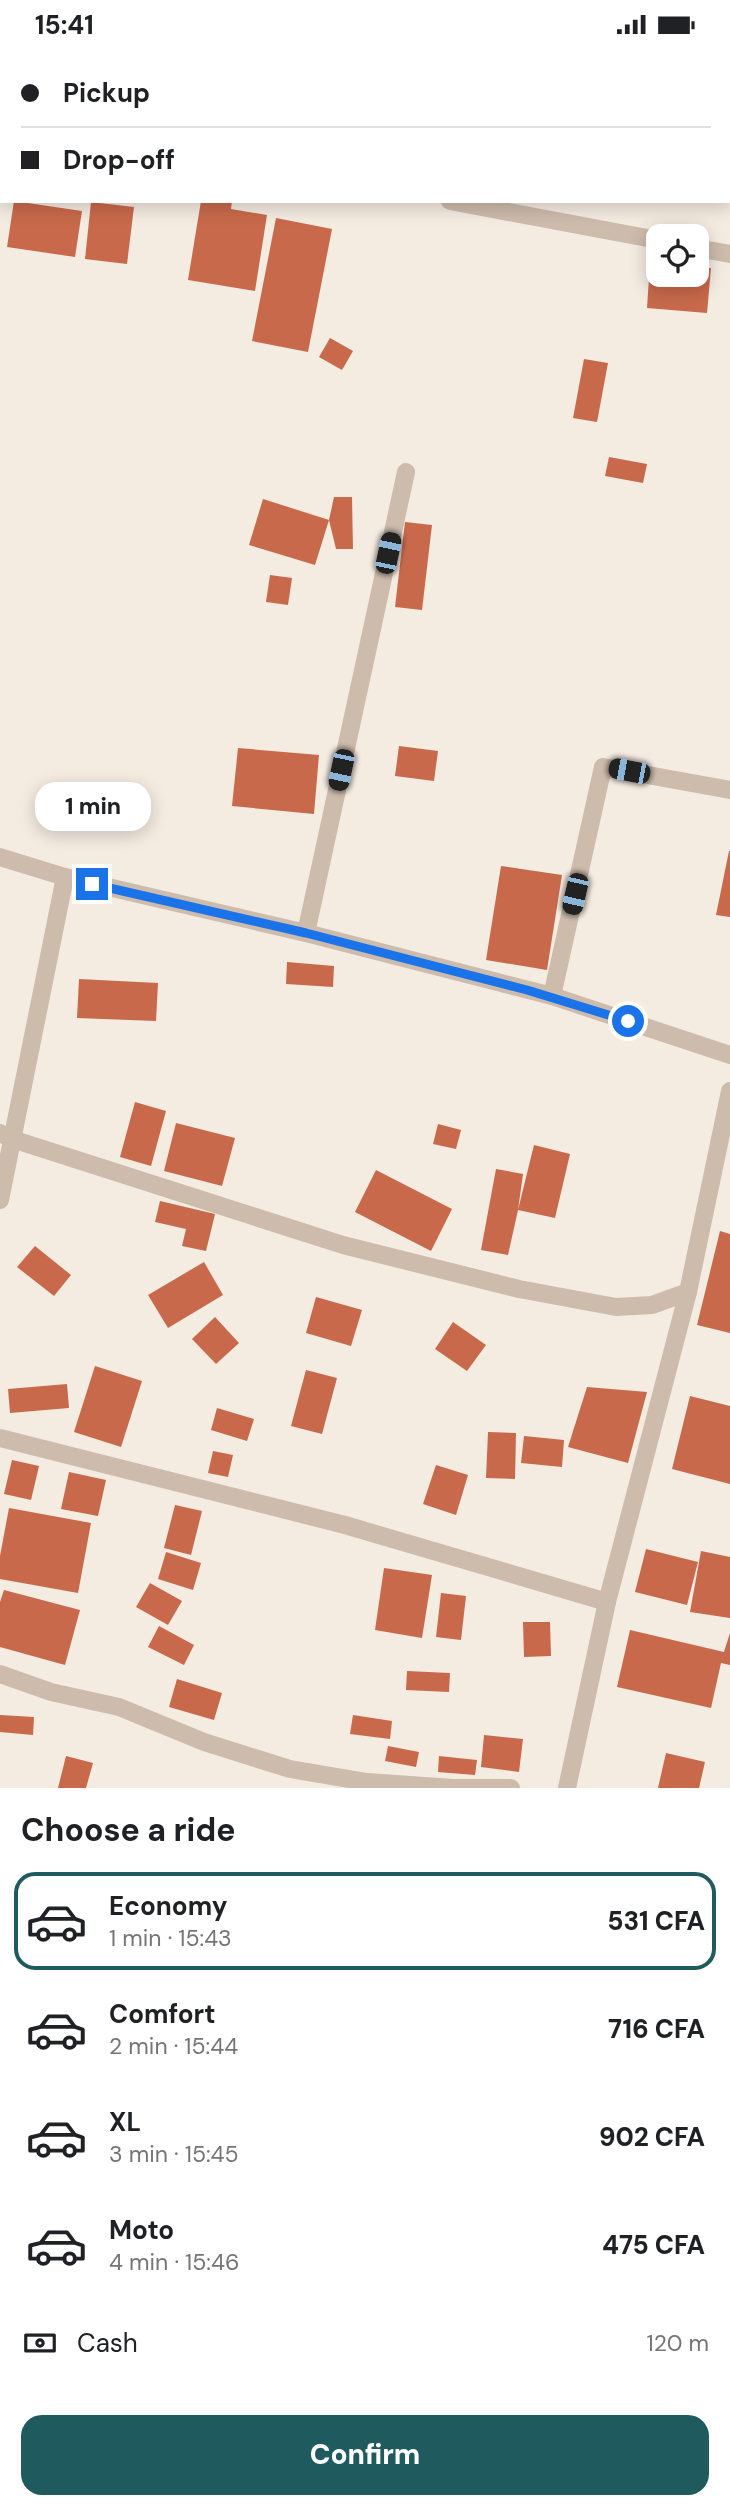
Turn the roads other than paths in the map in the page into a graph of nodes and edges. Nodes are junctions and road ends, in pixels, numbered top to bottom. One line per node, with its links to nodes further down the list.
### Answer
1 (461, 203): 2 (street)
2 (646, 238)
3 (709, 250): 4 (street)
4 (730, 254)
5 (406, 472): 9 (street)
6 (730, 790): 10 (street)
7 (0, 857): 8 (street)
8 (65, 877): 9 (street); 13 (street)
9 (306, 933): 10 (street)
10 (552, 996): 11 (street)
11 (730, 1055)
12 (730, 1091): 15 (street)
13 (6, 1136): 14 (street); 15 (street)
14 (0, 1200)
15 (688, 1292): 17 (street)
16 (0, 1438): 17 (street)
17 (607, 1602): 21 (street)
18 (0, 1674): 19 (street)
19 (454, 1788): 20 (street)
20 (511, 1788)
21 (567, 1788)

